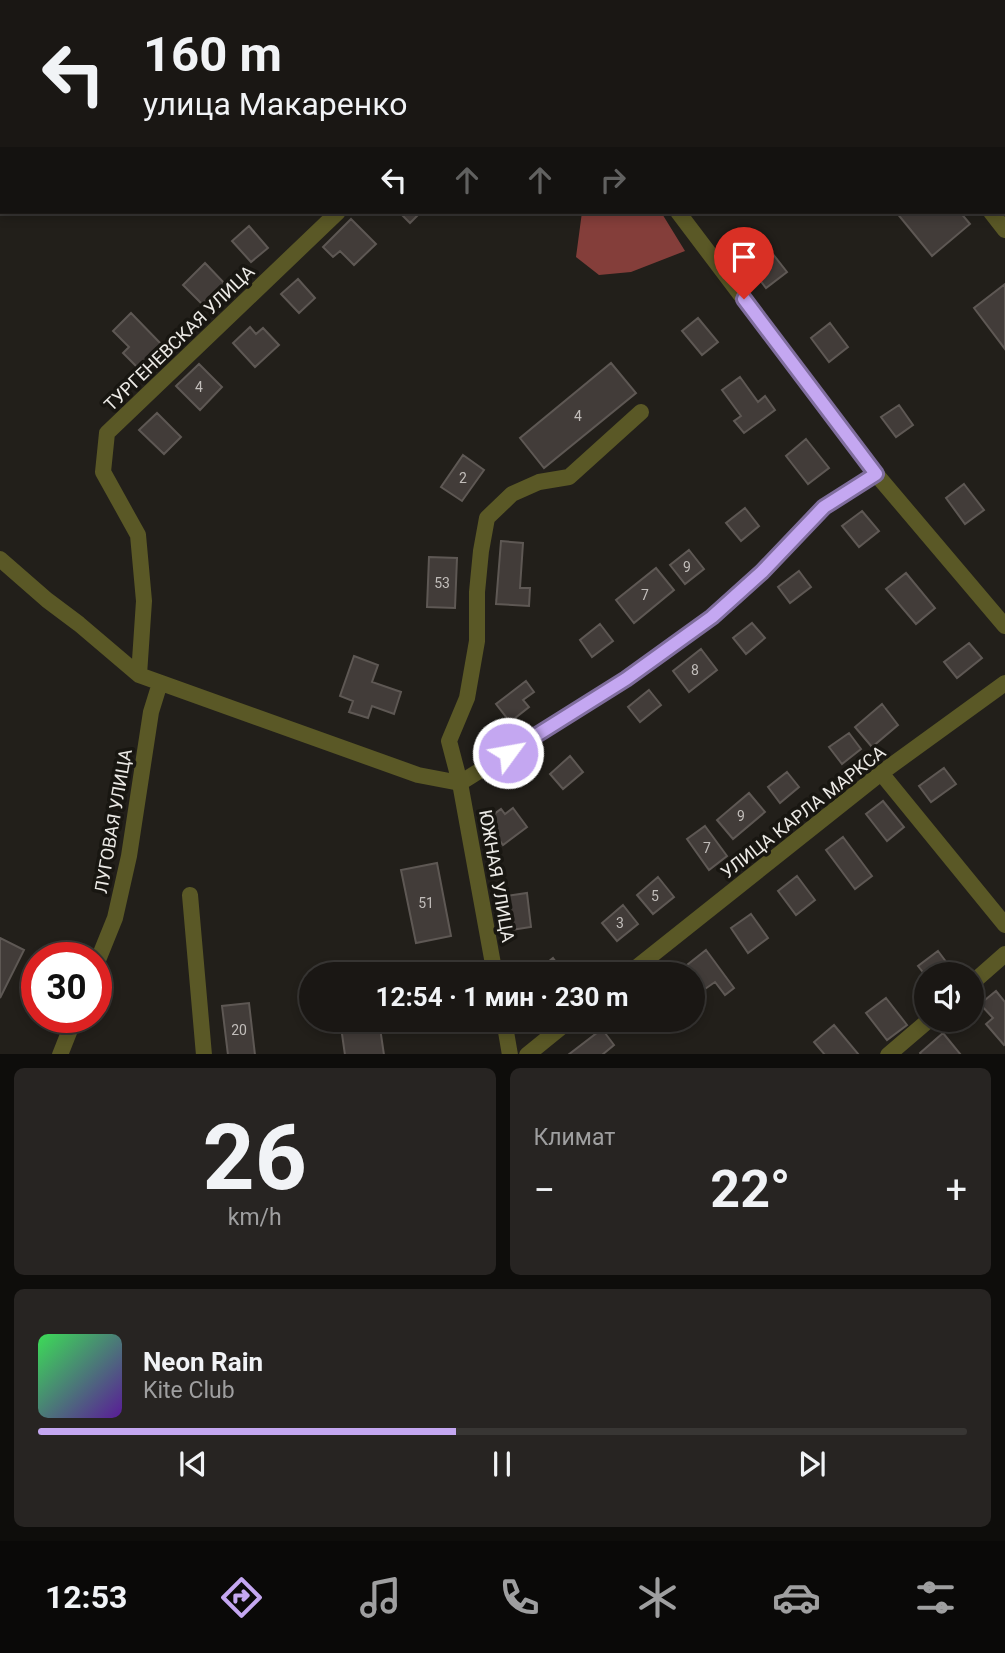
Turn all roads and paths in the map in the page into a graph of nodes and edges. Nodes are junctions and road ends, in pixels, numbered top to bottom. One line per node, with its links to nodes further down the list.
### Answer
1 (336, 214): 9 (street, ТУРГЕНЕВСКАЯ УЛИЦА)
2 (680, 214): 6 (street)
3 (993, 214): 4 (street)
4 (1005, 230)
5 (641, 412): 13 (street, ЮЖНАЯ УЛИЦА)
6 (876, 474): 8 (street); 13 (street)
7 (0, 559): 9 (street)
8 (1005, 626)
9 (139, 675): 10 (street)
10 (160, 683): 13 (street); 16 (street, ЛУГОВАЯ УЛИЦА)
11 (1005, 683): 12 (street, УЛИЦА КАРЛА МАРКСА)
12 (881, 773): 15 (street); 19 (street, УЛИЦА КАРЛА МАРКСА)
13 (460, 783): 18 (street, ЮЖНАЯ УЛИЦА)
14 (190, 895): 26 (street)
15 (1005, 925)
16 (105, 942)
17 (1005, 954): 20 (street)
18 (493, 962)
19 (643, 962)
20 (984, 973)
21 (506, 1032): 27 (street)
22 (555, 1032): 28 (street)
23 (915, 1032): 29 (street)
24 (69, 1033): 25 (street)
25 (60, 1054)
26 (204, 1054)
27 (510, 1054)
28 (528, 1054)
29 (889, 1054)

